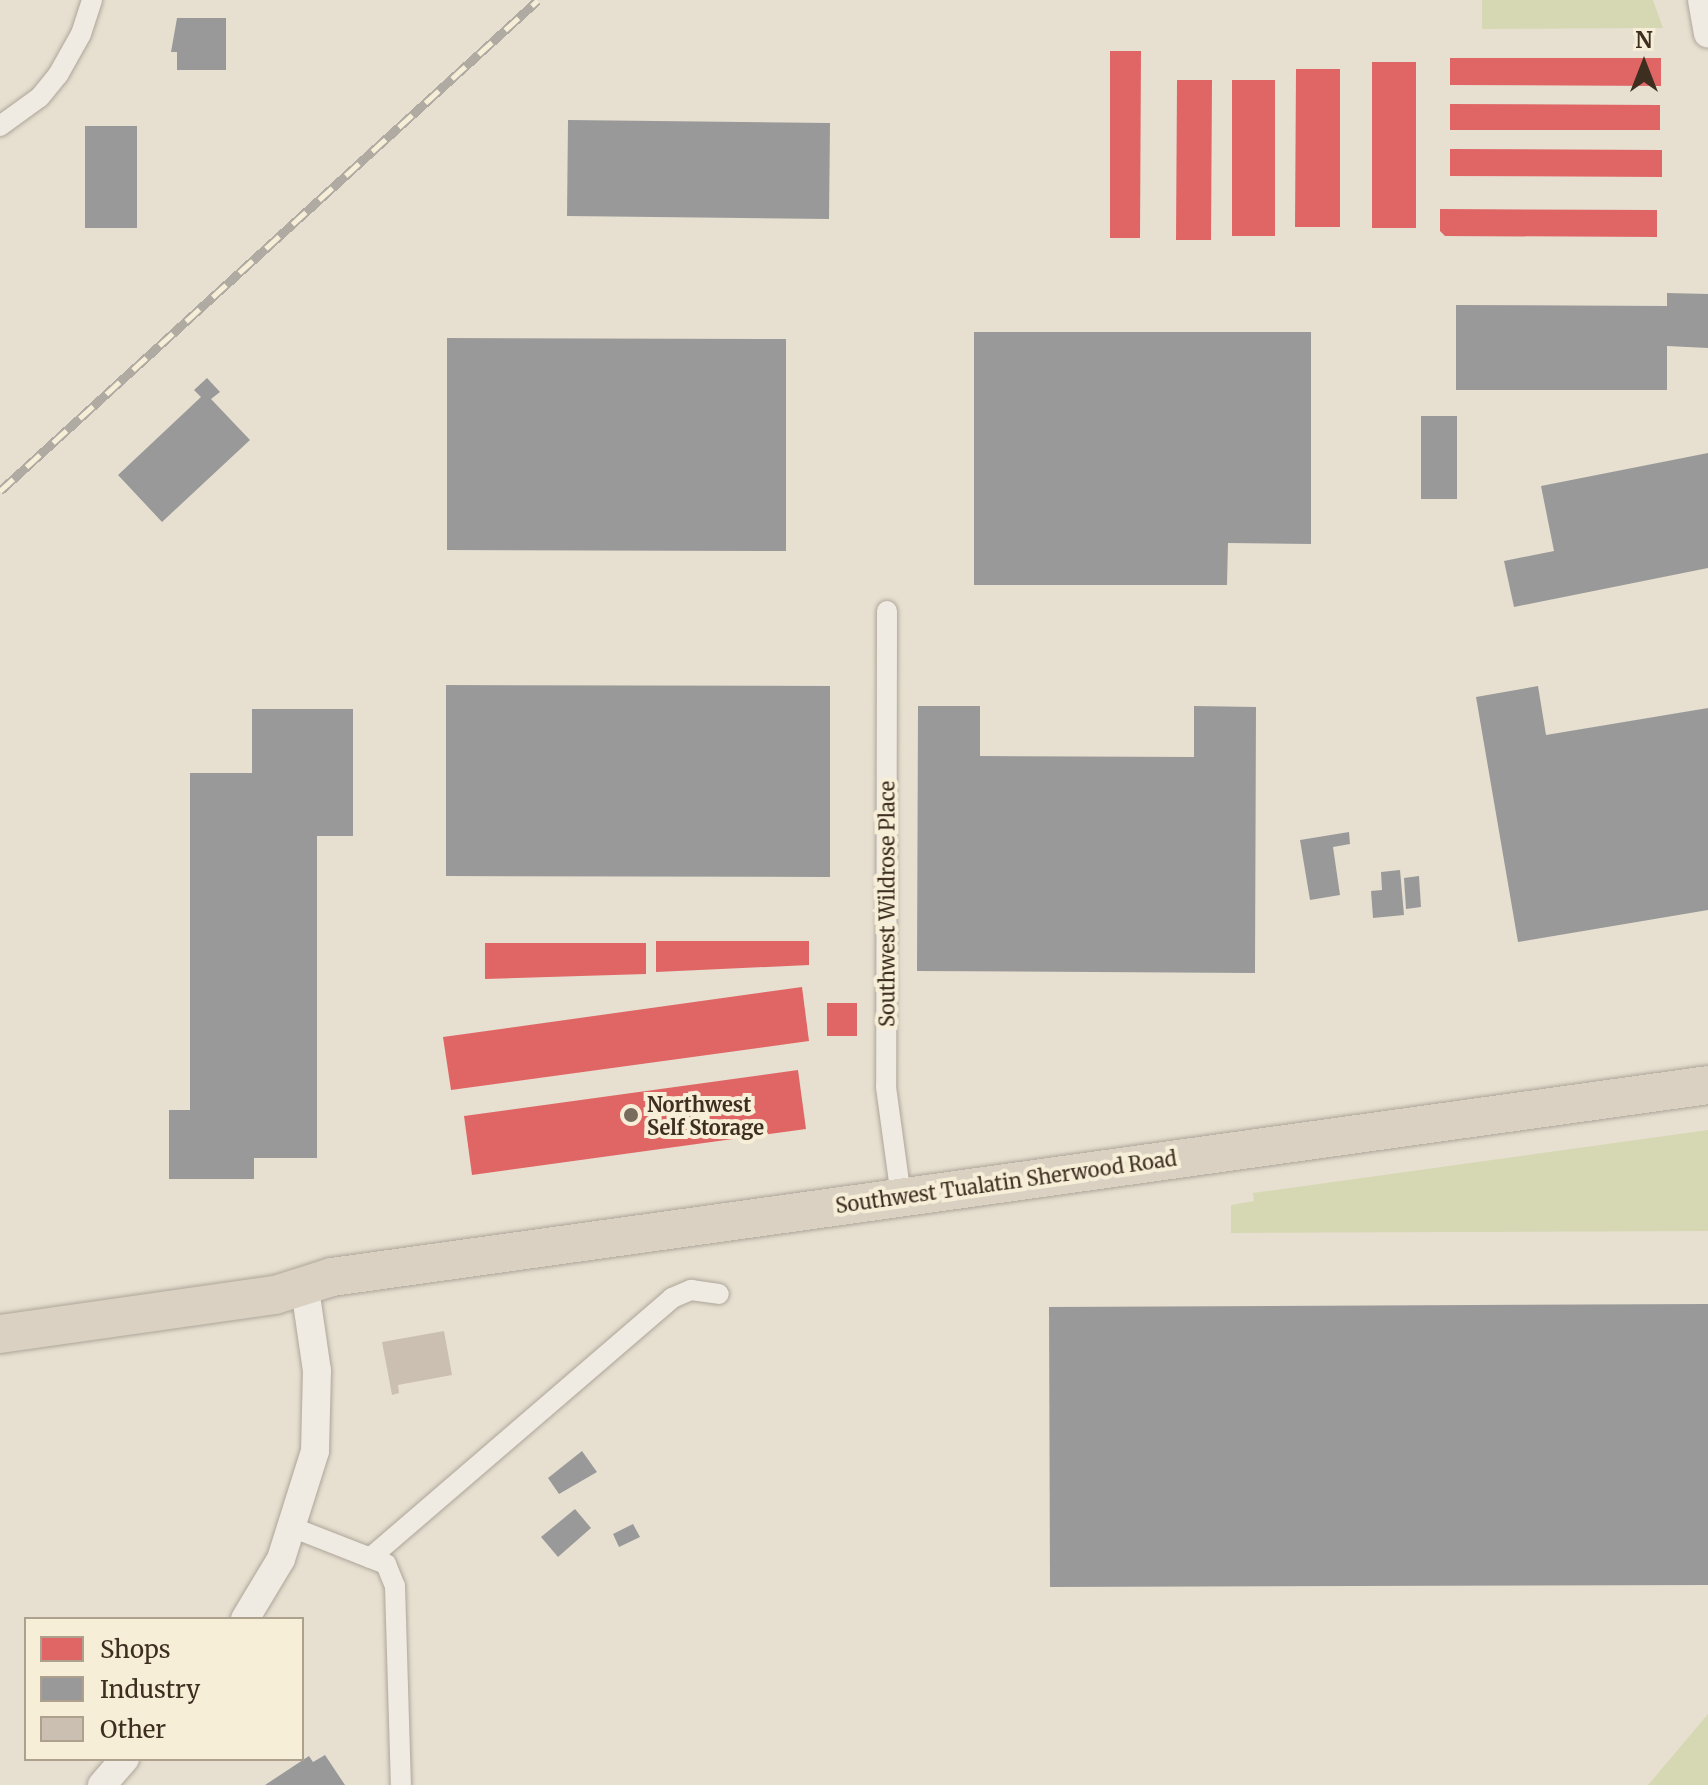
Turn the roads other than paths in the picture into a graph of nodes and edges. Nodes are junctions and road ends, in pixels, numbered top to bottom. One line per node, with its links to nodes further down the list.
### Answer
1 (92, 0): 4 (street)
2 (1702, 0): 3 (main road)
3 (1708, 33)
4 (0, 126)
5 (887, 611): 7 (street, Southwest Wildrose Place)
6 (1708, 1085): 7 (highway, Southwest Tualatin Sherwood Road)
7 (901, 1197): 8 (highway, Southwest Tualatin Sherwood Road)
8 (304, 1282): 10 (highway, Southwest Tualatin Sherwood Road); 11 (highway, Southwest Tualatin Sherwood Road); 12 (main road)
9 (719, 1294): 13 (street)
10 (0, 1313)
11 (0, 1334)
12 (294, 1528): 13 (street); 14 (main road)
13 (370, 1558): 17 (street)
14 (246, 1617)
15 (123, 1761): 16 (main road)
16 (102, 1785)
17 (401, 1785)

